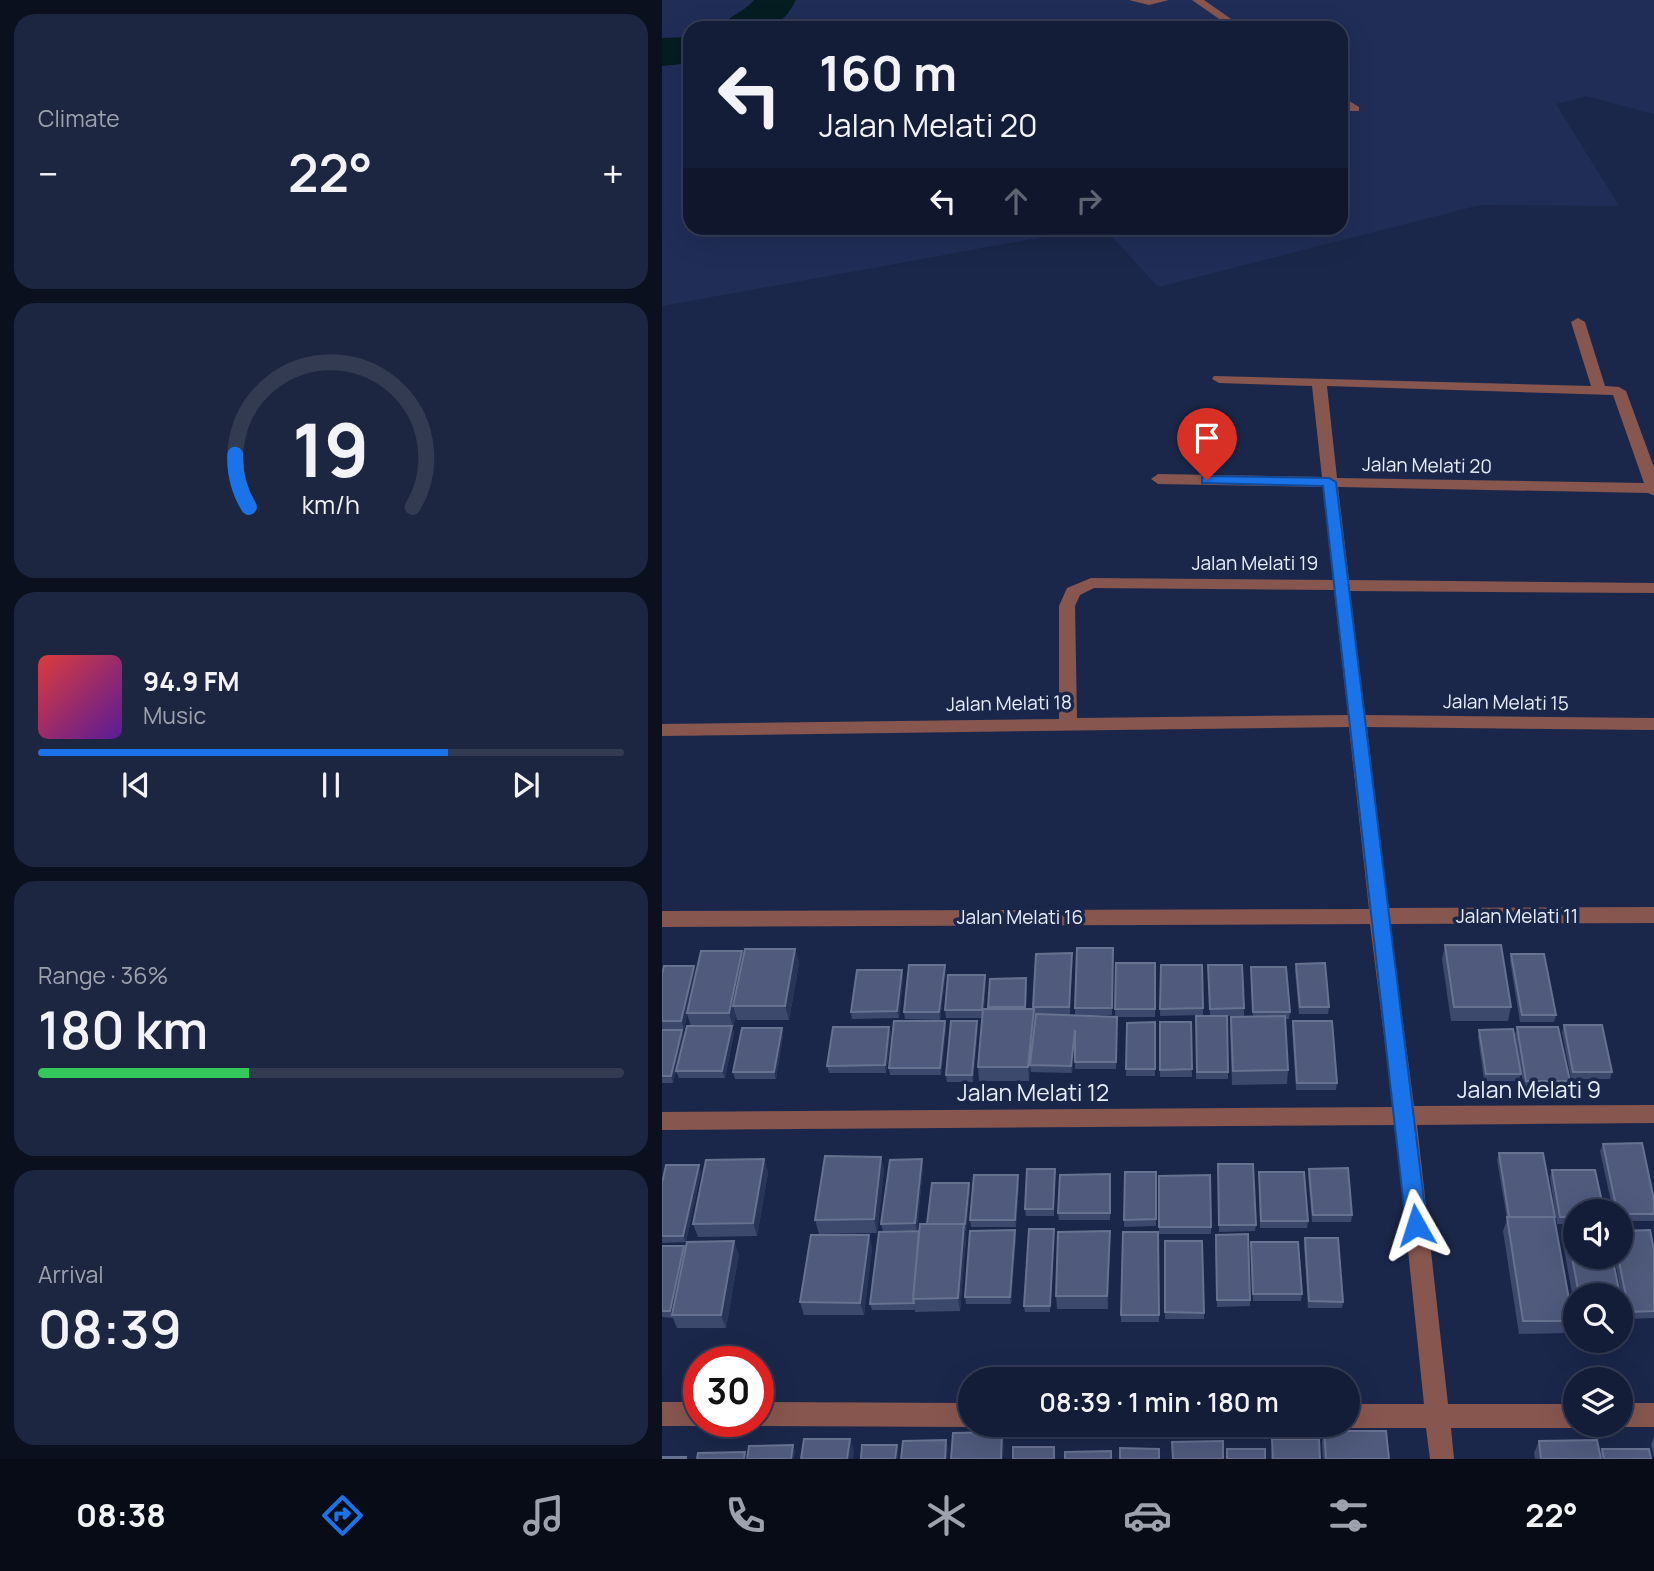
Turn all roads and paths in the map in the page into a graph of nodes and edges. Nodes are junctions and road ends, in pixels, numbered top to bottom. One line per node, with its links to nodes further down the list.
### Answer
1 (1134, 0): 2 (street)
2 (1164, 0)
3 (1197, 0): 4 (street)
4 (1228, 21)
5 (1348, 104): 6 (street)
6 (1355, 109)
7 (1578, 322): 10 (street)
8 (1219, 379): 9 (street)
9 (1319, 382): 10 (street); 12 (street)
10 (1599, 390): 13 (street)
11 (1158, 479): 12 (street, Jalan Melati 20)
12 (1329, 482): 13 (street, Jalan Melati 20); 14 (street)
13 (1654, 490)
14 (1343, 584): 15 (street, Jalan Melati 19); 16 (street); 17 (street, Jalan Melati 19)
15 (1654, 588)
16 (1357, 721): 17 (street, Jalan Melati 18); 18 (street, Jalan Melati 15); 21 (street)
17 (1068, 723): 19 (street, Jalan Melati 18)
18 (1654, 724)
19 (662, 730)
20 (1654, 915): 21 (street, Jalan Melati 11)
21 (1379, 916): 22 (street, Jalan Melati 16); 24 (street)
22 (662, 919)
23 (1654, 1114): 24 (street, Jalan Melati 9)
24 (1405, 1116): 25 (street, Jalan Melati 12); 33 (street)
25 (662, 1121)
26 (662, 1414): 27 (street)
27 (683, 1414)
28 (774, 1414): 29 (street)
29 (958, 1415)
30 (1633, 1415): 31 (street)
31 (1654, 1415)
32 (1360, 1416): 33 (street)
33 (1437, 1416): 34 (street); 35 (street)
34 (1563, 1416)
35 (1442, 1459)

